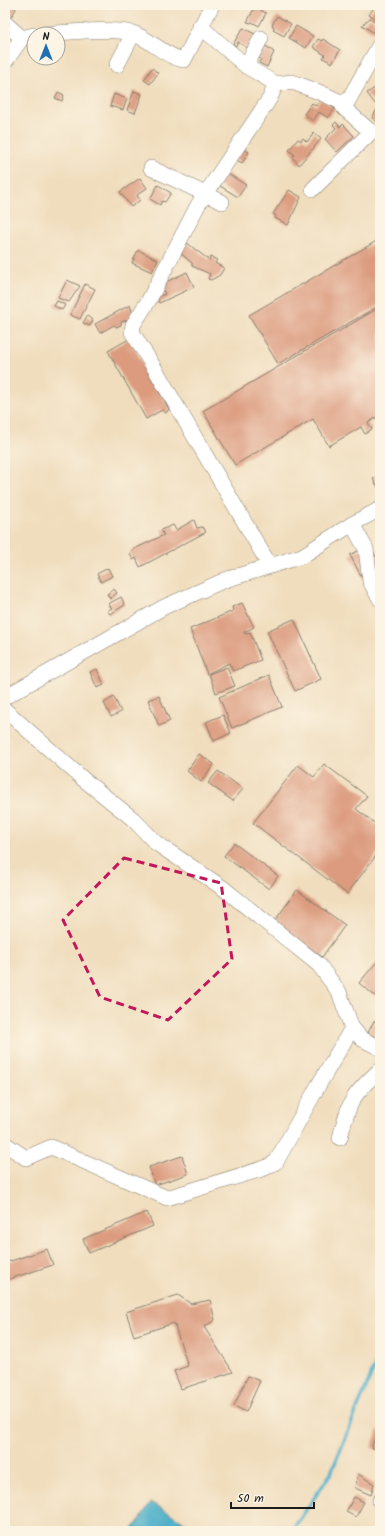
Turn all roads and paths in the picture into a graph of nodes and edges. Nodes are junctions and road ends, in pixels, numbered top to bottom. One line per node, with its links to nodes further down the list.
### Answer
1 (212, 5): 3 (street)
2 (5, 23): 6 (street)
3 (200, 26): 5 (street); 12 (street)
4 (66, 32): 5 (street)
5 (134, 34): 11 (street)
6 (26, 36)
7 (261, 38): 12 (street)
8 (26, 39): 10 (street)
9 (380, 44): 14 (street)
10 (5, 62)
11 (117, 65)
12 (246, 66): 13 (street)
13 (276, 84): 14 (street); 17 (street)
14 (344, 108): 16 (street)
15 (151, 168): 17 (street)
16 (313, 189)
17 (206, 194): 18 (street); 21 (street)
18 (222, 202)
19 (380, 510): 20 (street)
20 (352, 524): 21 (street); 22 (street)
21 (270, 566): 23 (street)
22 (380, 599)
23 (5, 697)
24 (5, 710): 25 (street)
25 (352, 1028): 26 (street); 29 (street)
26 (380, 1048)
27 (380, 1070): 28 (street)
28 (340, 1138)
29 (5, 1144)

